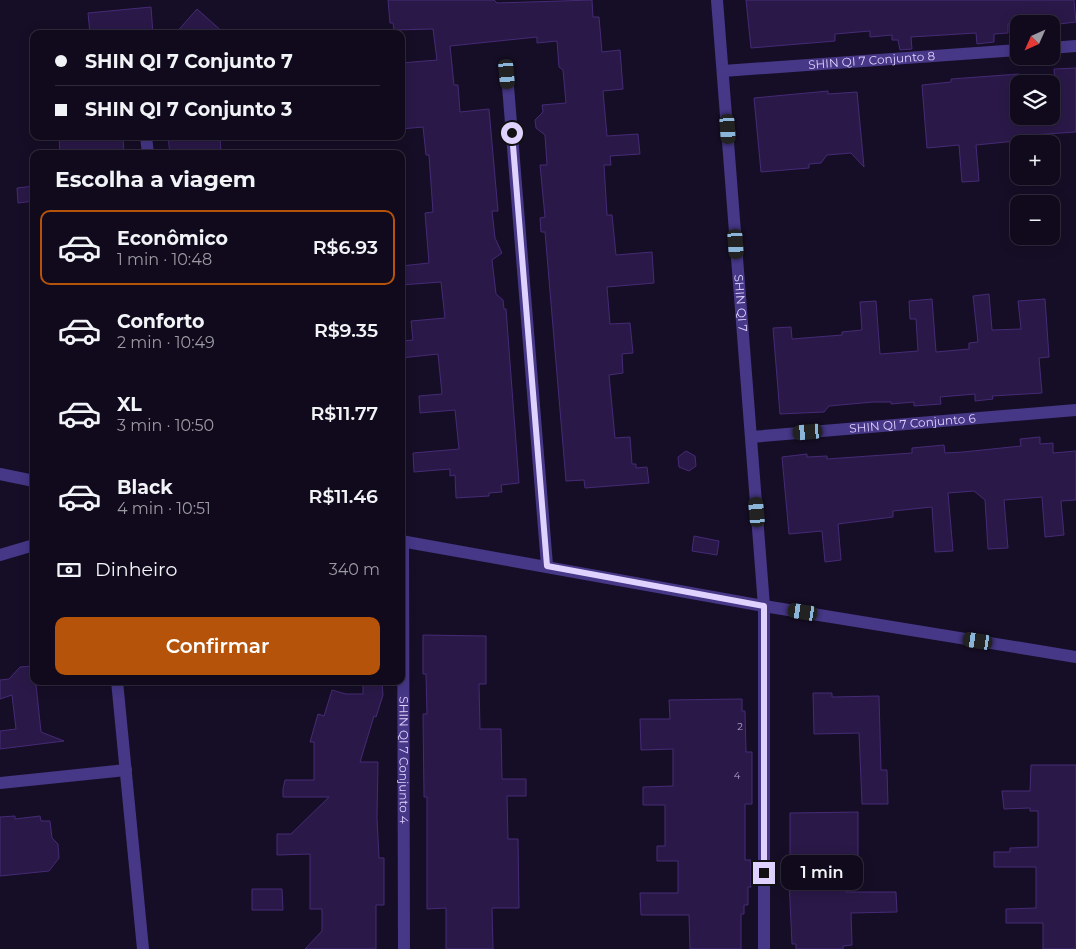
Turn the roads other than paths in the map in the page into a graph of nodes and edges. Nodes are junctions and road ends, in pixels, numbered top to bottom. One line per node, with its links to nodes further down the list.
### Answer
1 (717, 0): 5 (street, SHIN QI 7)
2 (1076, 46): 3 (street)
3 (1060, 47)
4 (1010, 51): 5 (street, SHIN QI 7 Conjunto 8)
5 (723, 71): 8 (street, SHIN QI 7)
6 (507, 74): 14 (street)
7 (1076, 410): 8 (street, SHIN QI 7 Conjunto 6)
8 (751, 437): 15 (street, SHIN QI 7)
9 (0, 474): 10 (street)
10 (30, 480)
11 (405, 542): 14 (street)
12 (30, 545): 13 (street)
13 (0, 555)
14 (547, 566): 15 (street)
15 (764, 606): 16 (street); 23 (street, SHIN QI 7)
16 (1076, 657)
17 (117, 685): 19 (street)
18 (403, 685): 22 (street, SHIN QI 7 Conjunto 4)
19 (126, 770): 20 (street); 21 (street)
20 (0, 783)
21 (143, 949)
22 (404, 949)
23 (764, 949)

